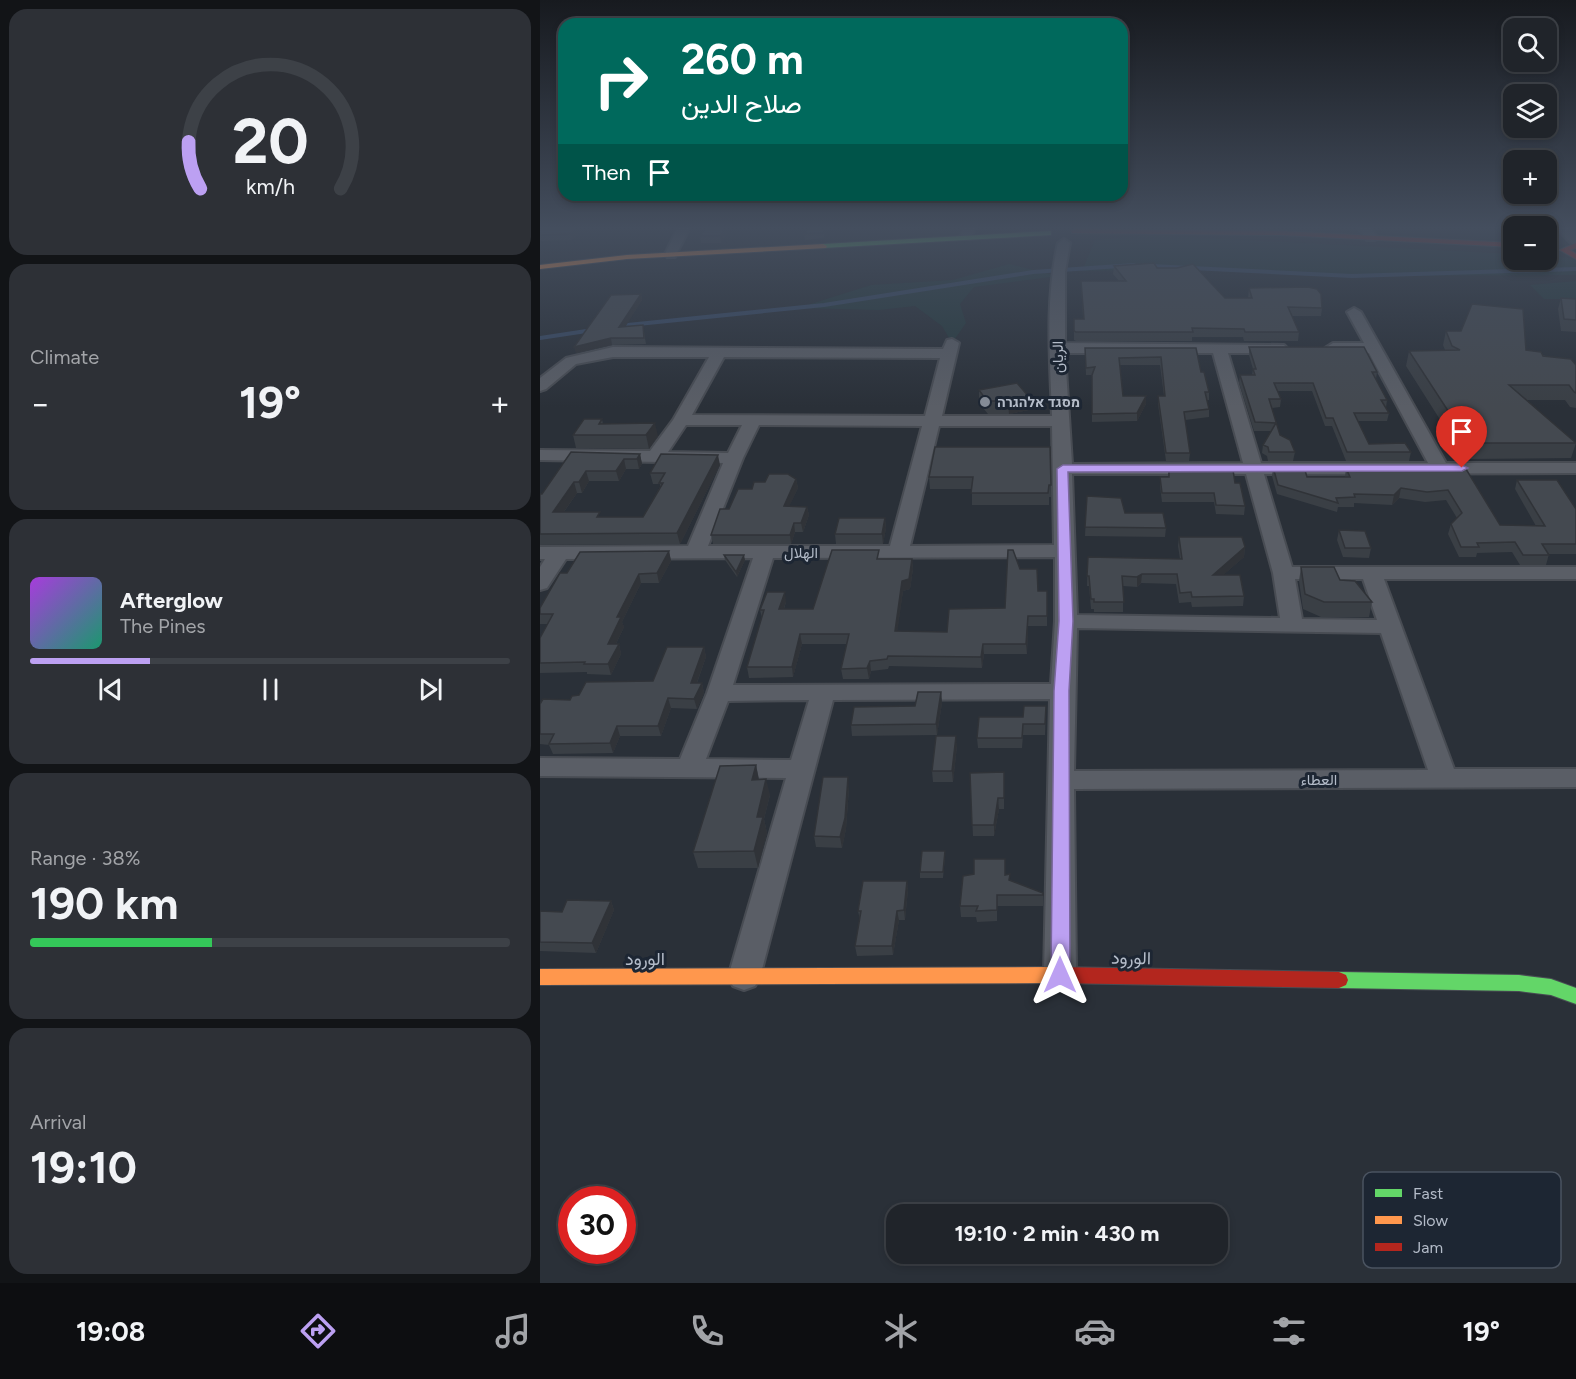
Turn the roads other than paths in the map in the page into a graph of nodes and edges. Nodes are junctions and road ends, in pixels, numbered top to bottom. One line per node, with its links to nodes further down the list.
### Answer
1 (1058, 287): 3 (street, الريان)
2 (1354, 312): 7 (street)
3 (1057, 348): 4 (street); 13 (street, الريان)
4 (1219, 348): 5 (street); 17 (street)
5 (1290, 348)
6 (1314, 348): 7 (street)
7 (1374, 348): 18 (street)
8 (719, 353): 9 (street); 10 (street); 12 (street)
9 (540, 386)
10 (681, 420): 11 (street); 15 (street)
11 (753, 421): 12 (street); 16 (street)
12 (932, 421): 13 (street); 25 (street)
13 (1060, 421): 20 (street, الريان)
14 (540, 455): 15 (street)
15 (657, 456): 16 (street)
16 (734, 458): 23 (street)
17 (1253, 468): 18 (street); 20 (street); 26 (street)
18 (1440, 468): 19 (street)
19 (1576, 468)
20 (1063, 469): 21 (street, الريان)
21 (1063, 551): 25 (street, الهلال); 30 (street, الريان)
22 (549, 553): 23 (street, الهلال); 29 (street)
23 (695, 553): 24 (street, الهلال)
24 (765, 553): 25 (street, الهلال); 35 (street)
25 (898, 553)
26 (1283, 573): 27 (street); 31 (street)
27 (1371, 573): 28 (street); 32 (street)
28 (1576, 573)
29 (540, 584)
30 (1066, 621): 31 (street); 33 (street, الريان)
31 (1292, 626): 32 (street)
32 (1390, 627): 41 (street)
33 (1062, 691): 34 (street); 40 (street, الريان)
34 (823, 692): 35 (street); 38 (street)
35 (718, 693): 37 (street)
36 (540, 766): 37 (street)
37 (690, 767): 38 (street)
38 (800, 769): 44 (street)
39 (1576, 778): 41 (street, العطاء)
40 (1061, 780): 41 (street, العطاء); 42 (street, الريان)
41 (1445, 780)
42 (1060, 975): 44 (street, الورود); 45 (street, الورود)
43 (540, 977): 44 (street, الورود)
44 (744, 977)
45 (1576, 996)

